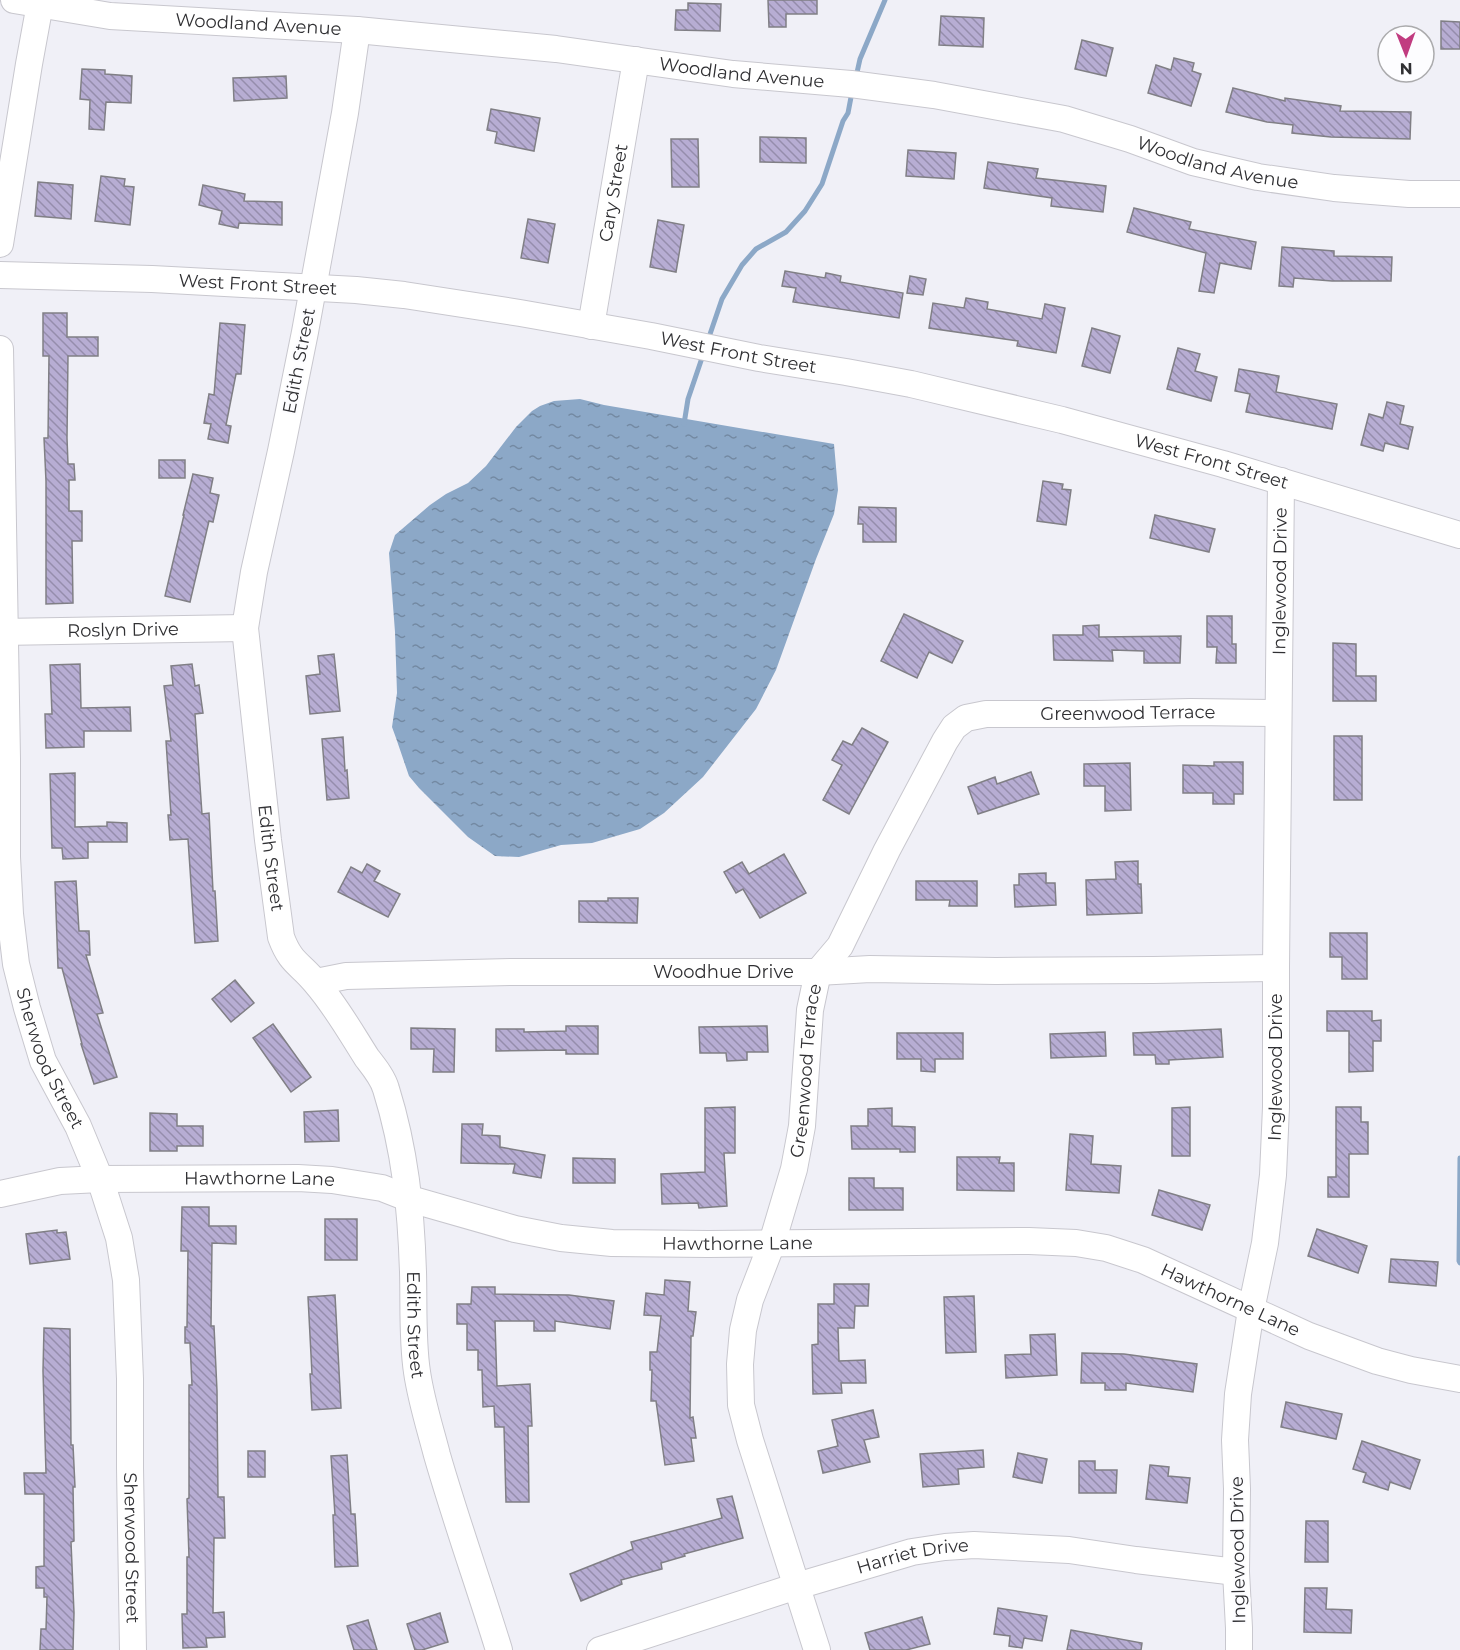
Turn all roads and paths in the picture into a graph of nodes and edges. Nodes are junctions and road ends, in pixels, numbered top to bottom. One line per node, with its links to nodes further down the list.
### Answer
1 (14, 0): 2 (street, Woodland Avenue)
2 (40, 4): 3 (street, Woodland Avenue); 6 (street)
3 (357, 30): 4 (street, Woodland Avenue); 8 (street, Edith Street)
4 (636, 60): 5 (street, Woodland Avenue); 9 (street, Cary Street)
5 (1460, 194)
6 (0, 244)
7 (0, 275): 8 (street, West Front Street)
8 (313, 287): 9 (street, West Front Street); 13 (street, Edith Street)
9 (591, 326): 11 (street, West Front Street)
10 (0, 349): 14 (street, Sherwood Street)
11 (1281, 481): 12 (street, West Front Street); 15 (street, Inglewood Drive)
12 (1460, 535)
13 (245, 628): 14 (street, Roslyn Drive); 18 (street, Edith Street)
14 (2, 632): 19 (street, Sherwood Street)
15 (1278, 713): 16 (street, Inglewood Drive); 17 (street, Greenwood Terrace)
16 (1276, 968): 17 (street, Woodhue Drive); 23 (street, Inglewood Drive)
17 (818, 972): 18 (street, Woodhue Drive); 22 (street, Greenwood Terrace)
18 (316, 982): 21 (street, Edith Street)
19 (100, 1179): 20 (street, Hawthorne Lane); 21 (street, Hawthorne Lane); 27 (street, Sherwood Street)
20 (0, 1194)
21 (410, 1199): 22 (street, Hawthorne Lane); 28 (street, Edith Street)
22 (772, 1243): 23 (street, Hawthorne Lane); 26 (street, Greenwood Terrace)
23 (1251, 1310): 24 (street, Hawthorne Lane); 25 (street, Inglewood Drive)
24 (1460, 1378)
25 (1236, 1572): 26 (street, Harriet Drive); 31 (street, Inglewood Drive)
26 (797, 1586): 29 (street, Harriet Drive); 30 (street, Greenwood Terrace)
27 (133, 1650)
28 (499, 1650)
29 (600, 1650)
30 (817, 1650)
31 (1239, 1650)

